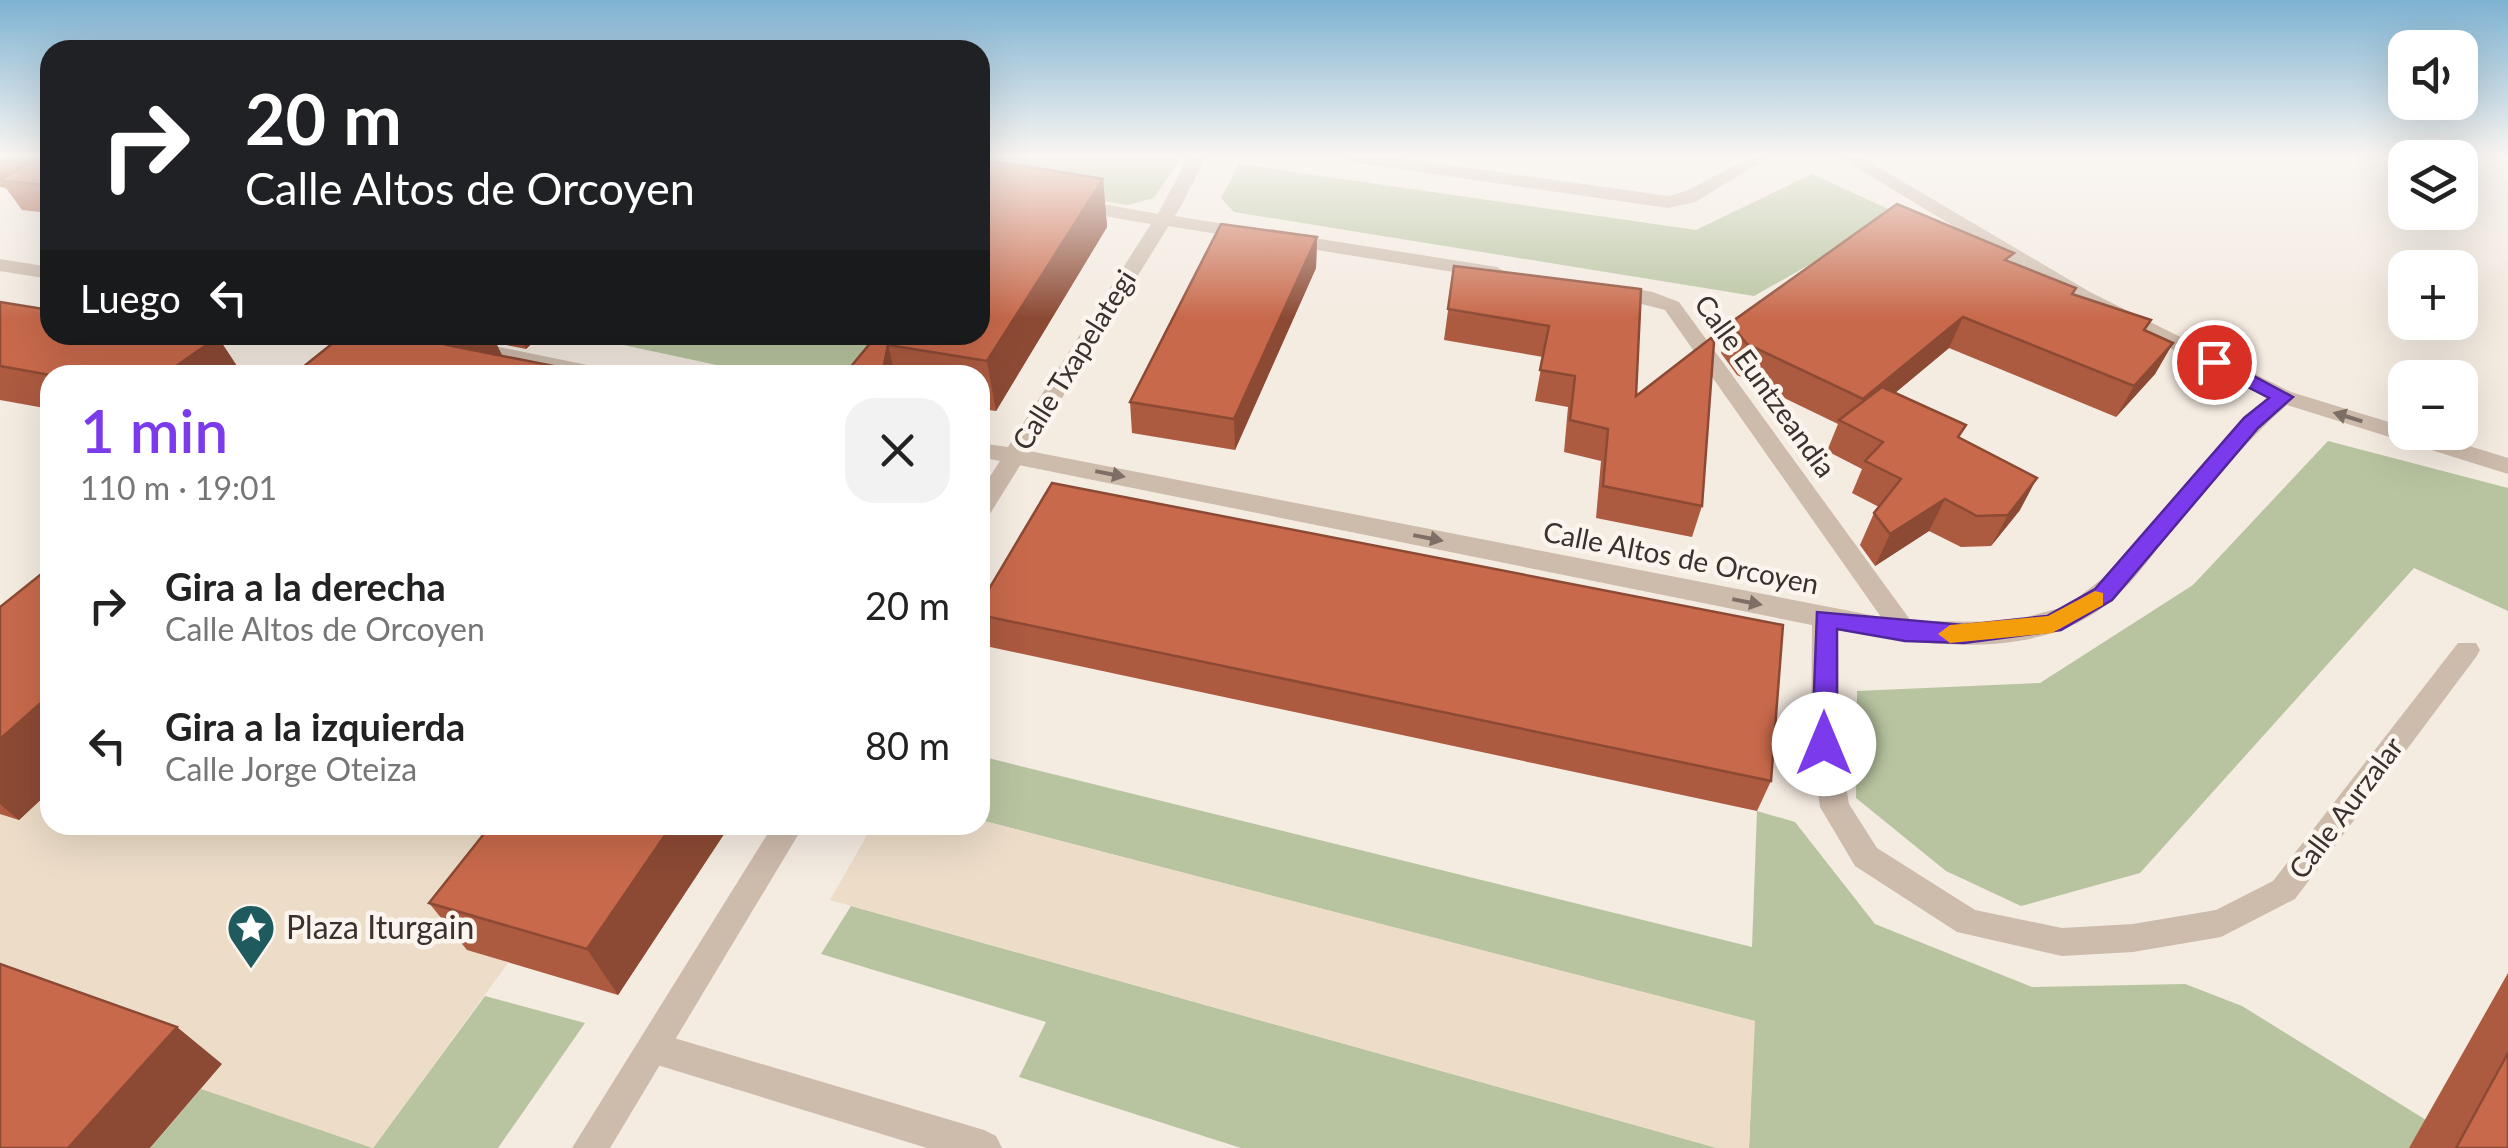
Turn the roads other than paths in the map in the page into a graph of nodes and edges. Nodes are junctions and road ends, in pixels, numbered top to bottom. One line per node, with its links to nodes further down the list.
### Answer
1 (1107, 211): 4 (street)
2 (1167, 211): 4 (street, Calle Txapelategi)
3 (1939, 211): 11 (street)
4 (1162, 220): 7 (street); 13 (street, Calle Txapelategi)
5 (0, 264): 6 (street)
6 (40, 271)
7 (1510, 275)
8 (1588, 287): 17 (street, Calle Euntzeandia)
9 (458, 345): 10 (street)
10 (554, 365)
11 (2283, 397): 14 (street, one-way to 11); 17 (street, Calle Altos de Orcoyen)
12 (990, 452): 13 (street, Calle Altos de Orcoyen)
13 (1014, 456): 15 (street, Calle Txapelategi); 16 (street, Calle Altos de Orcoyen, one-way to 16)
14 (2508, 466)
15 (990, 495)
16 (1826, 618): 17 (street, Calle Altos de Orcoyen); 18 (street, Calle Aurzalar)
17 (1905, 632)
18 (2467, 650)
19 (783, 835): 20 (street)
20 (654, 1048): 21 (street); 22 (street)
21 (590, 1148)
22 (984, 1148)

